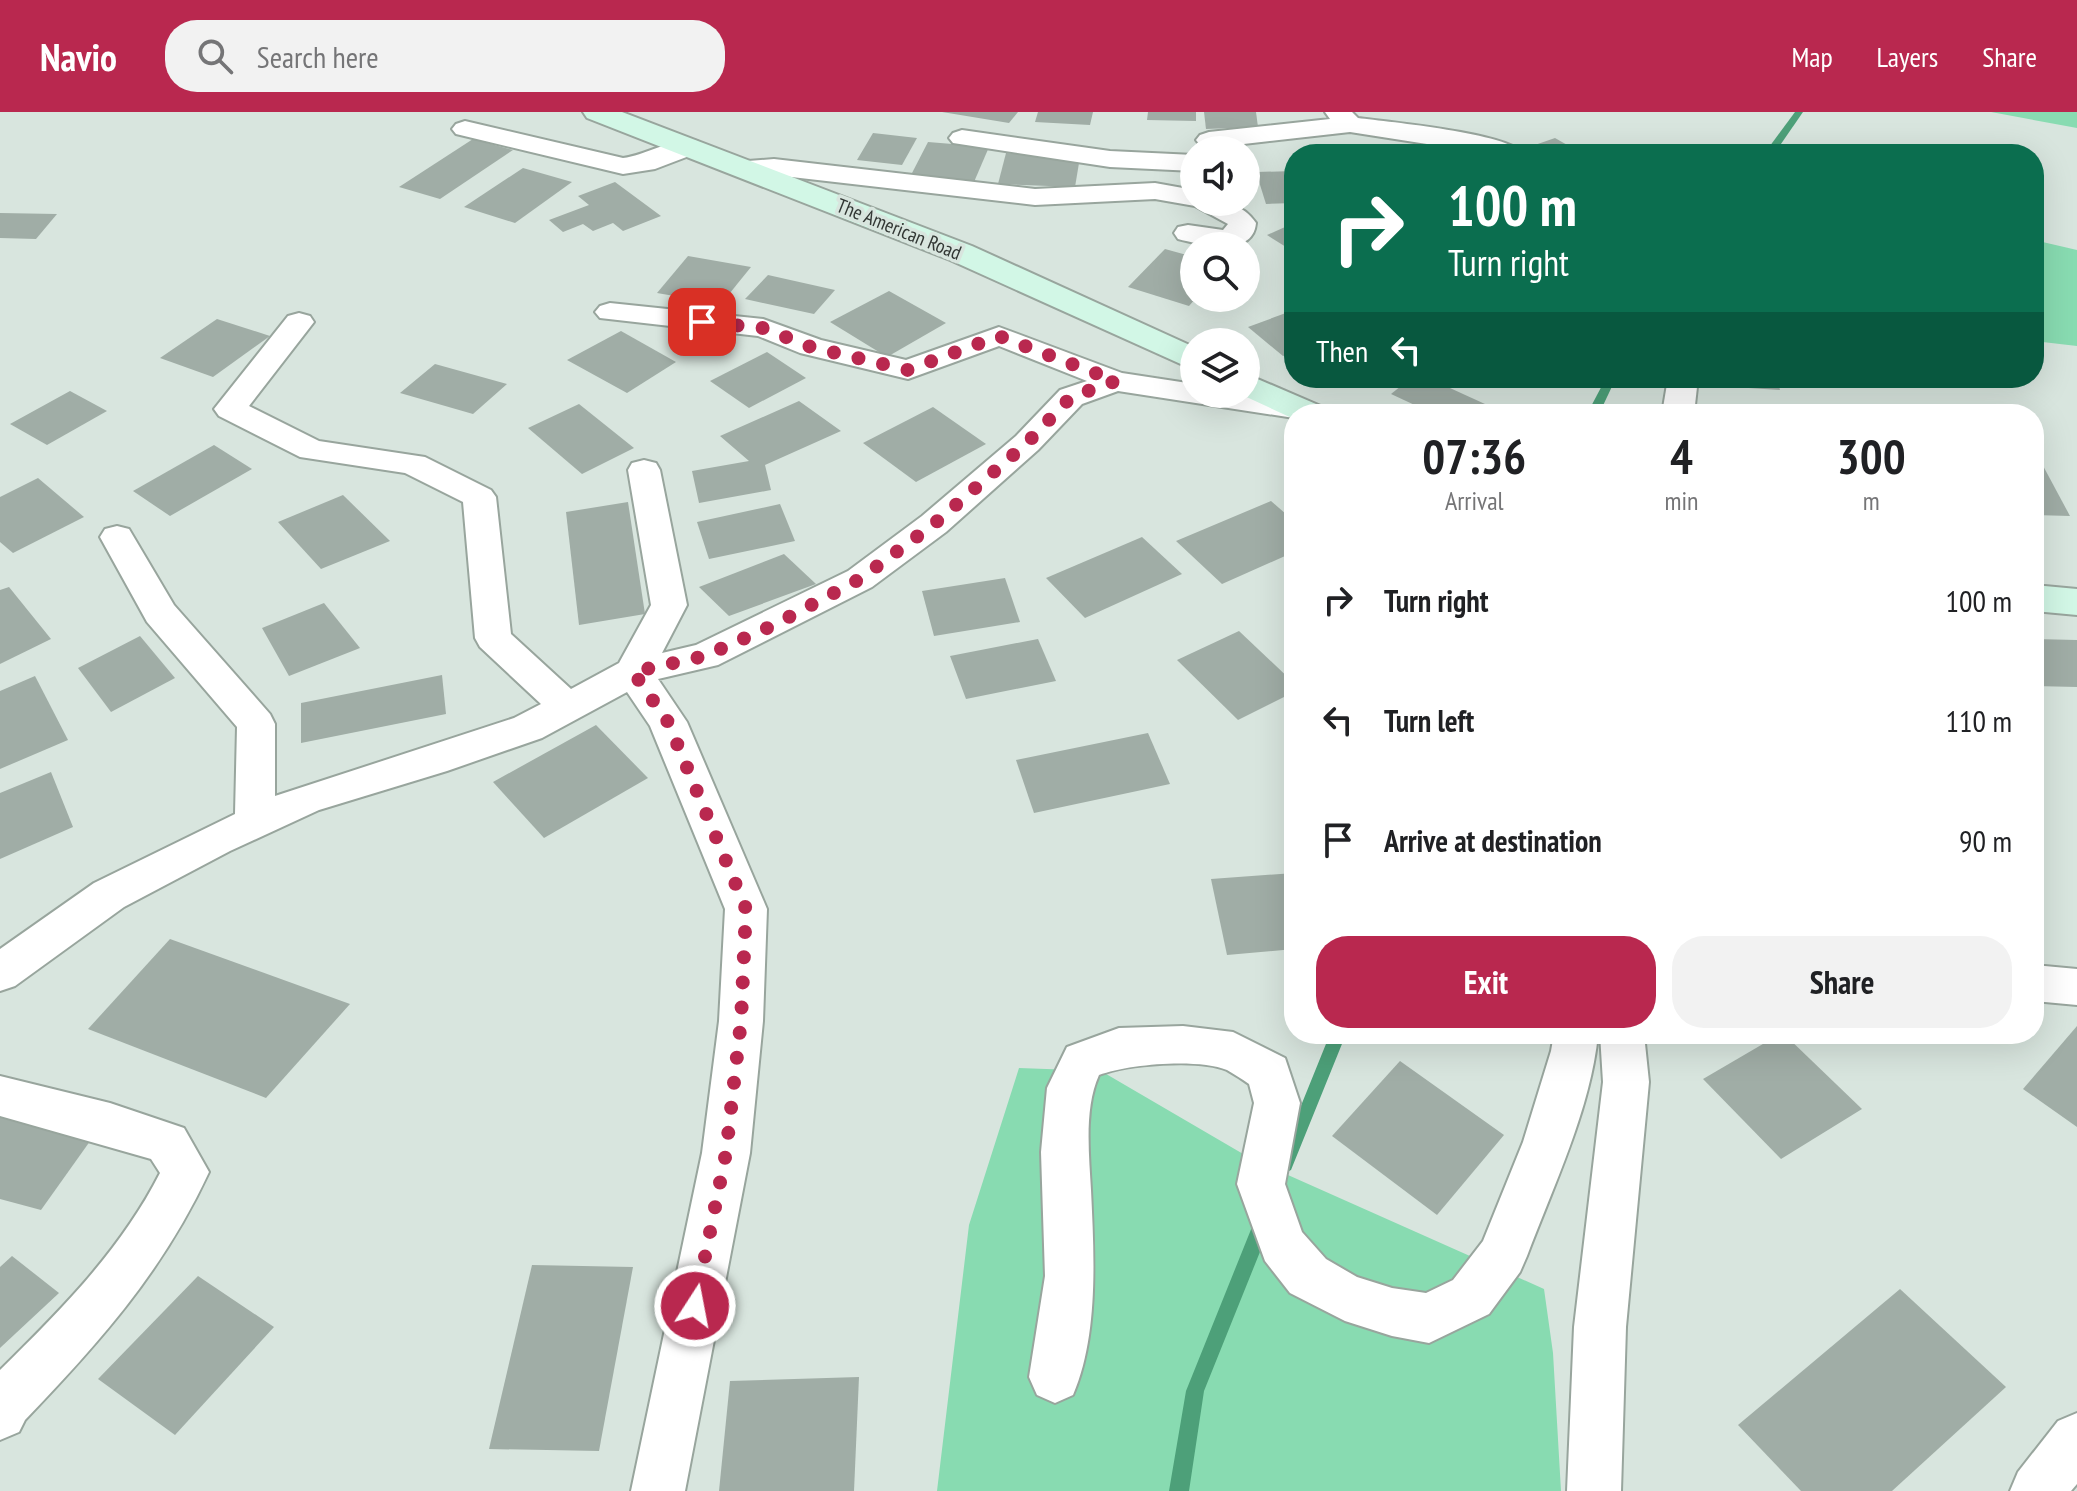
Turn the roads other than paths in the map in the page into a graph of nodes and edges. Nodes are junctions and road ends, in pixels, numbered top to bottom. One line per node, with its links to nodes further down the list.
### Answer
1 (597, 112): 7 (main road, The American Road)
2 (1344, 118): 4 (street); 6 (street)
3 (465, 129): 7 (street)
4 (1234, 136)
5 (962, 138): 8 (street)
6 (1484, 144)
7 (688, 147): 10 (main road, The American Road)
8 (1110, 159): 9 (street); 11 (street)
9 (1180, 162)
10 (744, 168): 11 (street); 15 (main road, The American Road)
11 (1094, 194): 12 (street)
12 (1180, 195)
13 (610, 312): 16 (street)
14 (299, 322): 27 (street)
15 (1180, 354)
16 (1116, 381): 17 (street); 26 (street)
17 (1180, 391)
18 (1260, 391): 20 (main road)
19 (1260, 404): 21 (street)
20 (1289, 404)
21 (1284, 408)
22 (644, 470): 26 (street)
23 (117, 537): 28 (street)
24 (2044, 599): 25 (main road)
25 (2077, 602)
26 (633, 672): 27 (street); 38 (street)
27 (567, 707): 28 (street)
28 (255, 822): 29 (street)
29 (10, 953)
30 (2044, 984): 31 (street)
31 (2077, 987)
32 (1575, 1044): 35 (street)
33 (1623, 1044): 39 (street)
34 (0, 1096): 36 (street)
35 (1055, 1377)
36 (0, 1413)
37 (2077, 1440): 40 (street)
38 (658, 1491)
39 (1594, 1491)
40 (2037, 1491)

